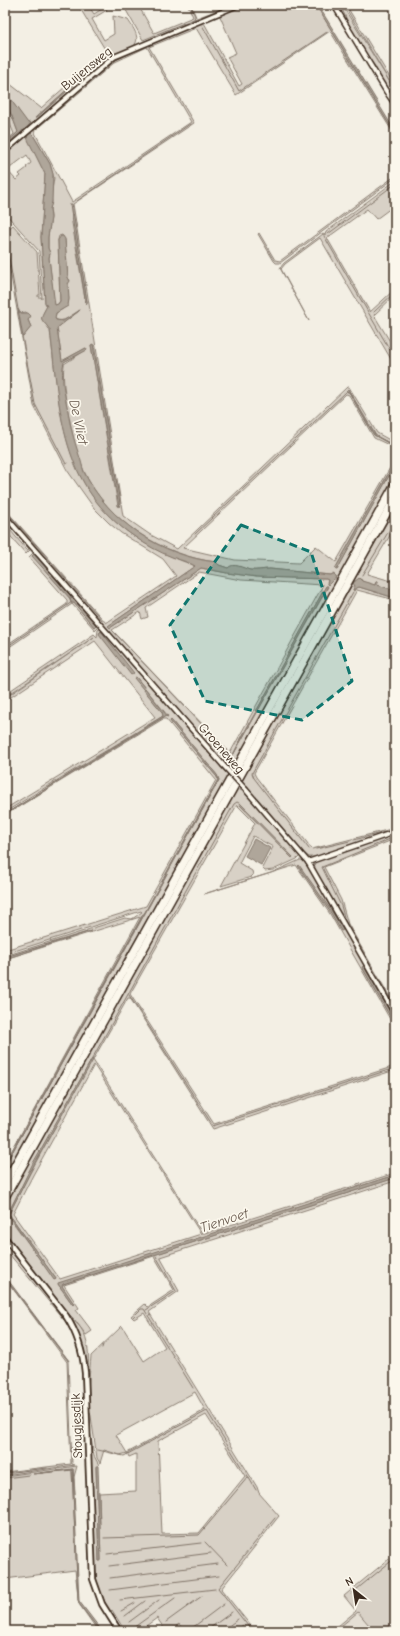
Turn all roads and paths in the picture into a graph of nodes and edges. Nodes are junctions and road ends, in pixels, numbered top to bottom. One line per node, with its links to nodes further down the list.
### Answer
1 (238, 5): 4 (street, Buijensweg)
2 (334, 5): 3 (street)
3 (395, 104)
4 (5, 151)
5 (395, 484): 11 (highway)
6 (395, 498): 12 (highway)
7 (5, 516): 9 (street, Groeneweg, bridge)
8 (395, 832): 9 (street)
9 (308, 862): 10 (street, Groeneweg)
10 (395, 1014)
11 (5, 1183)
12 (5, 1197)
13 (5, 1238): 14 (street, Stougjesdijk)
14 (119, 1631)

